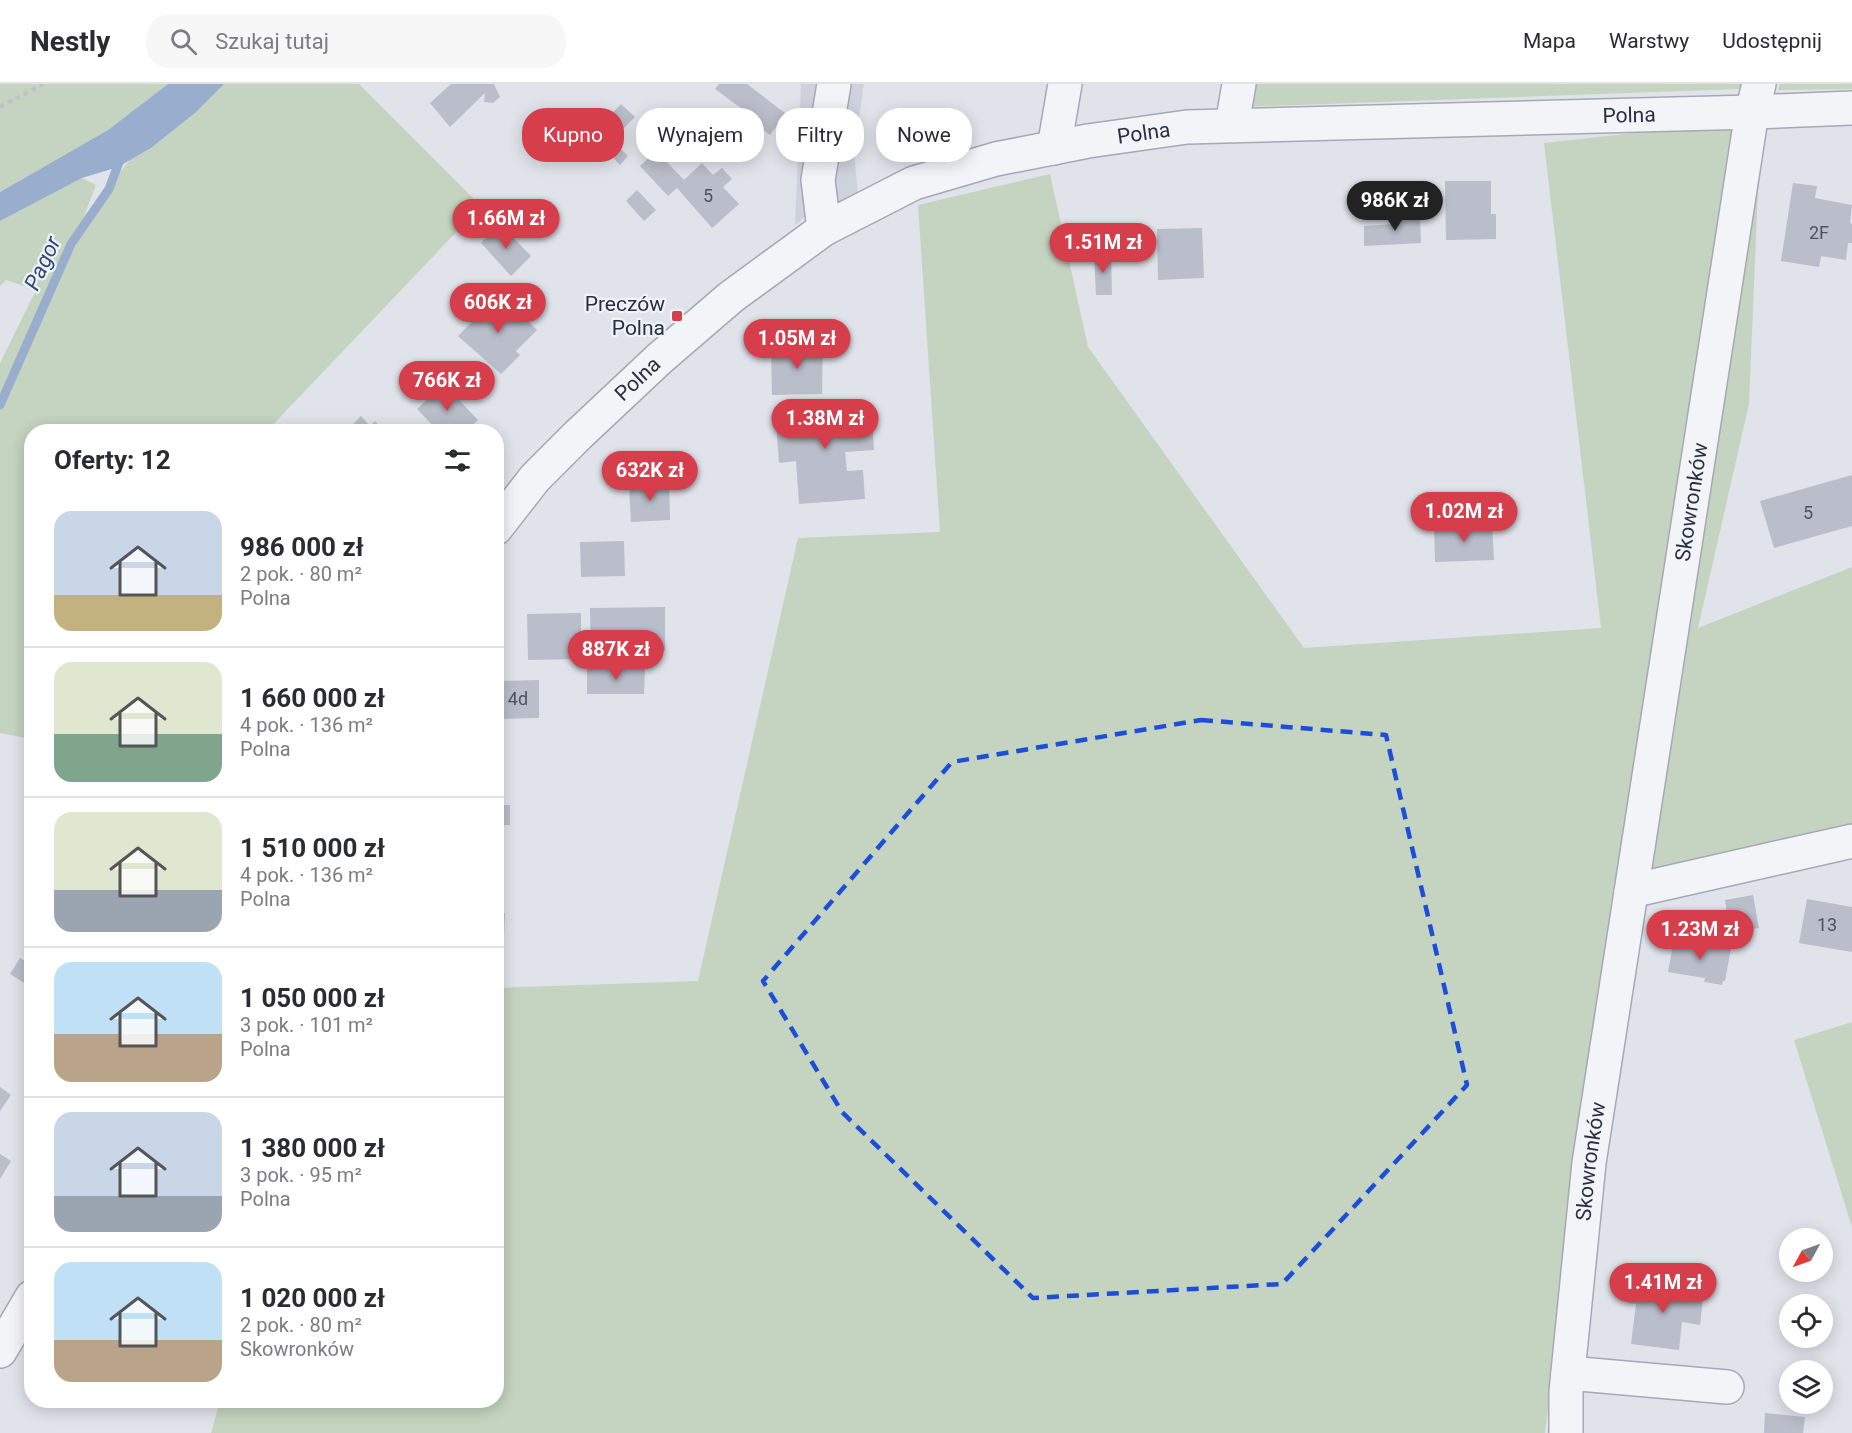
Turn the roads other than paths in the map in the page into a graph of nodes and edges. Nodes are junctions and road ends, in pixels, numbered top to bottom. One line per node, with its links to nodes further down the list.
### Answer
1 (834, 84): 8 (street)
2 (1065, 84): 7 (street)
3 (1239, 84): 6 (street)
4 (1756, 98): 5 (street, Polna); 6 (street, Polna); 11 (street, Skowronków)
5 (1852, 108)
6 (1232, 125): 7 (street, Polna)
7 (1054, 148): 8 (street, Polna)
8 (824, 229): 9 (street, Polna)
9 (504, 518)
10 (1852, 841): 11 (street)
11 (1631, 891): 14 (street, Skowronków)
12 (24, 1310): 13 (street)
13 (0, 1351)
14 (1568, 1374): 15 (street); 16 (street, Skowronków)
15 (1727, 1387)
16 (1566, 1433)

